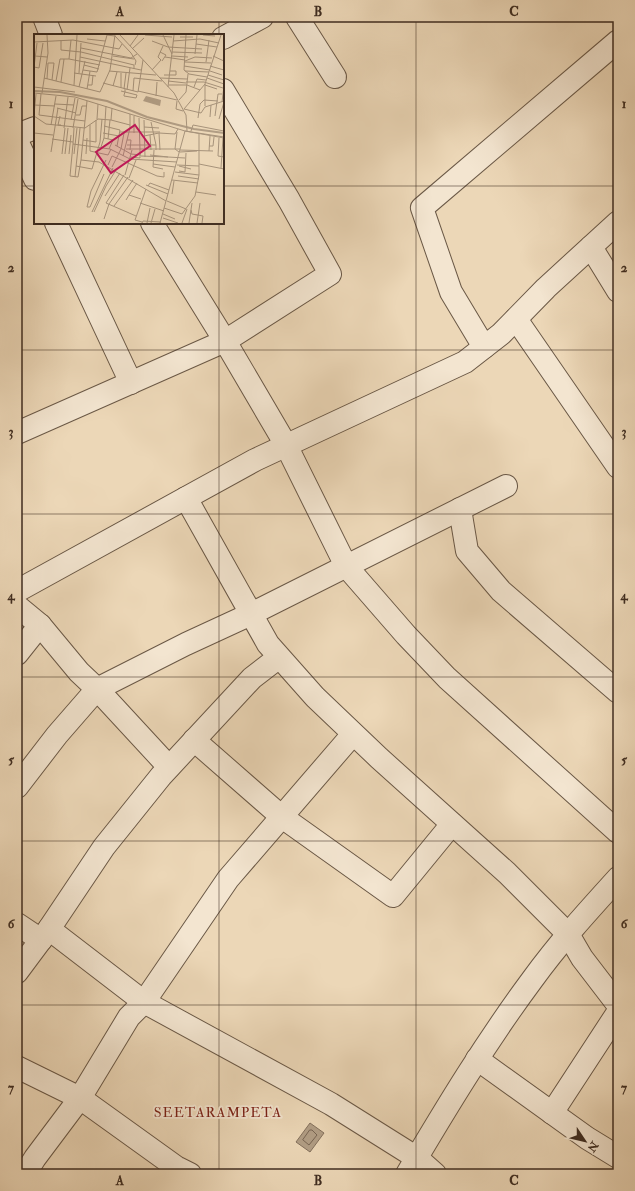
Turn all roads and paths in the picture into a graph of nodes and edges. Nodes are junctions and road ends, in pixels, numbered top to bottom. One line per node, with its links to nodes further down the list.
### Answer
1 (44, 17): 4 (street)
2 (262, 17): 5 (street)
3 (297, 17): 7 (street)
4 (51, 34)
5 (224, 37)
6 (618, 41): 20 (street)
7 (335, 77)
8 (224, 92): 19 (street)
9 (34, 128): 10 (street)
10 (17, 135)
11 (17, 141): 12 (street)
12 (34, 177)
13 (618, 222): 16 (street)
14 (56, 224): 21 (street)
15 (153, 224): 19 (street)
16 (591, 246): 17 (street); 18 (street)
17 (618, 291)
18 (516, 319): 20 (street); 24 (street)
19 (225, 341): 21 (street); 23 (street)
20 (484, 348): 23 (street)
21 (131, 383): 22 (street)
22 (17, 433)
23 (286, 445): 26 (street); 28 (street)
24 (618, 467)
25 (506, 486): 27 (street)
26 (186, 498): 29 (street); 31 (street)
27 (460, 509): 28 (street); 36 (street)
28 (346, 566): 31 (street); 43 (street)
29 (17, 591)
30 (17, 606): 32 (street)
31 (251, 614): 34 (street); 35 (street)
32 (40, 625): 33 (street); 35 (street)
33 (17, 654)
34 (278, 658): 37 (street); 38 (street)
35 (96, 689): 39 (street); 40 (street)
36 (618, 692)
37 (353, 734): 41 (street); 42 (street)
38 (194, 740): 39 (street); 41 (street)
39 (169, 767): 47 (street)
40 (17, 787)
41 (282, 817): 42 (street); 49 (street)
42 (452, 824): 46 (street)
43 (618, 832)
44 (618, 878): 46 (street)
45 (17, 924): 47 (street)
46 (568, 934): 50 (street); 52 (street)
47 (45, 935): 48 (street); 49 (street)
48 (17, 972)
49 (144, 1002): 54 (street); 57 (street)
50 (618, 1005)
51 (618, 1012): 55 (street)
52 (477, 1059): 55 (street); 57 (street)
53 (17, 1067): 54 (street)
54 (80, 1098): 58 (street); 59 (street)
55 (552, 1113): 56 (street)
56 (618, 1157)
57 (412, 1166): 60 (street)
58 (25, 1174)
59 (190, 1174)
60 (435, 1174)

